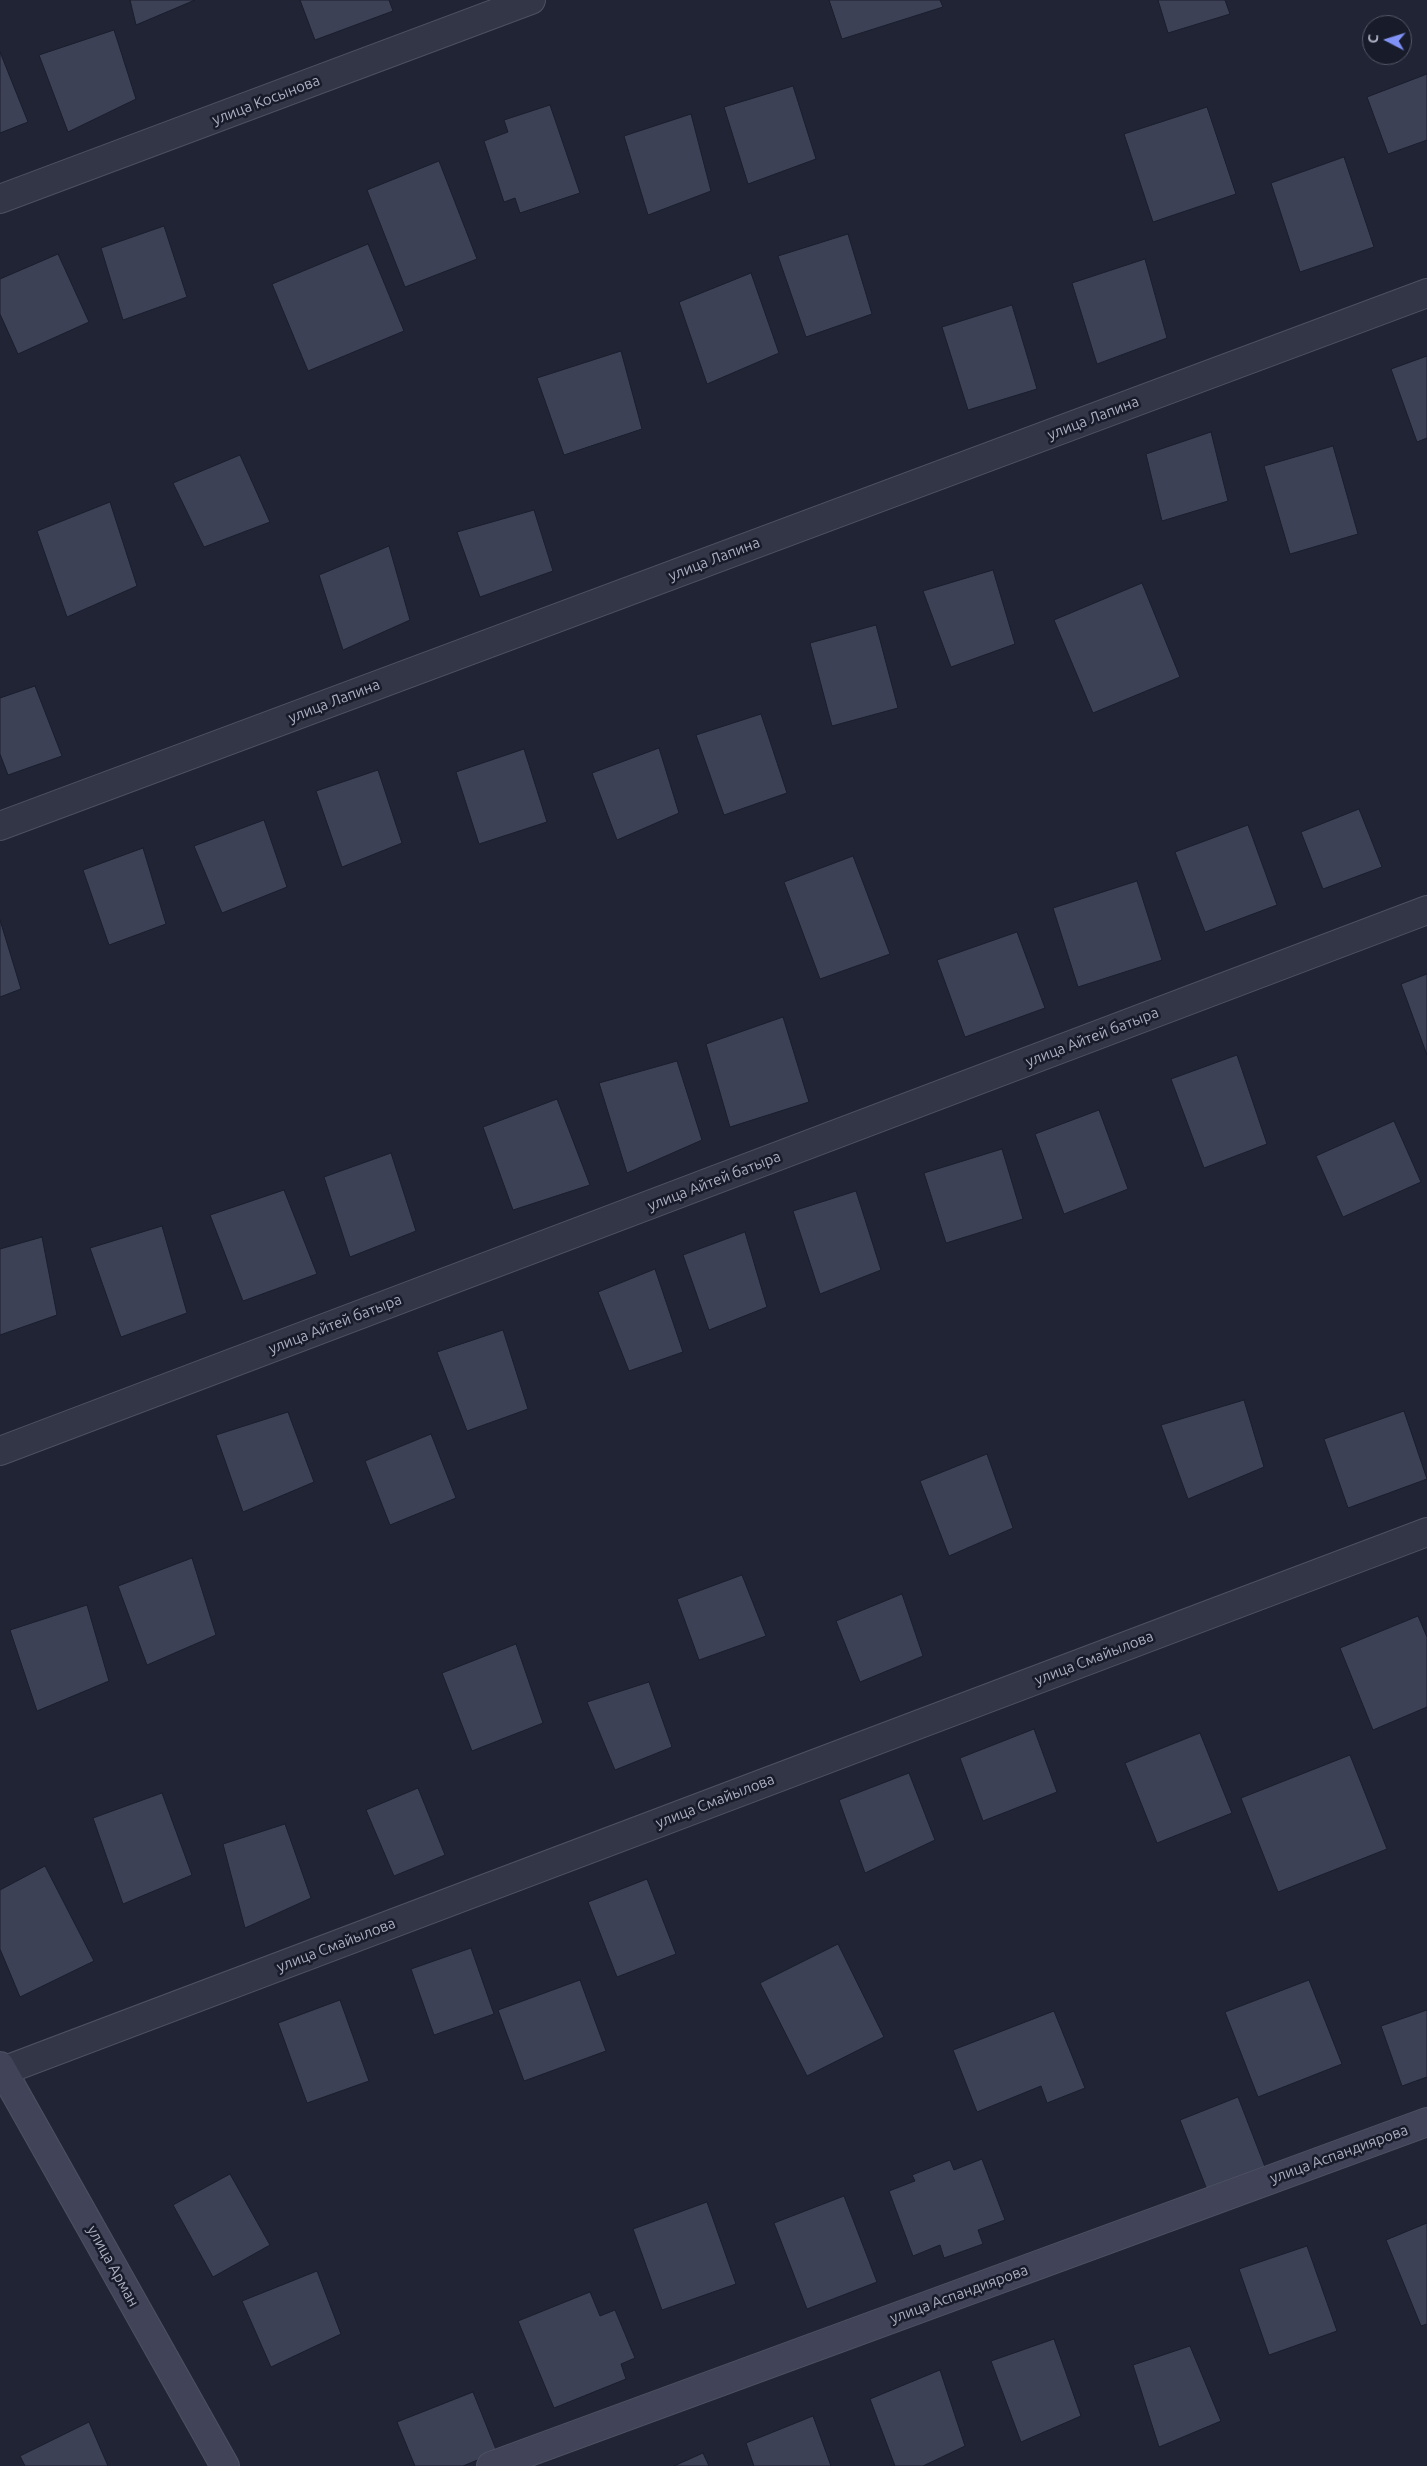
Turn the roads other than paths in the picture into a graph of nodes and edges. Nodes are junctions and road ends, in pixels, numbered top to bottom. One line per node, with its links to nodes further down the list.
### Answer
1 (531, 0): 2 (street, улица Косынова)
2 (0, 199)
3 (1427, 292): 4 (street, улица Лапина)
4 (0, 826)
5 (1427, 910): 6 (street, улица Айтей батыра)
6 (0, 1451)
7 (1427, 1532): 8 (street, улица Смайылова)
8 (2, 2068): 10 (street, улица Арман)
9 (1427, 2122): 11 (street, улица Аспандиярова)
10 (225, 2466)
11 (491, 2466)

